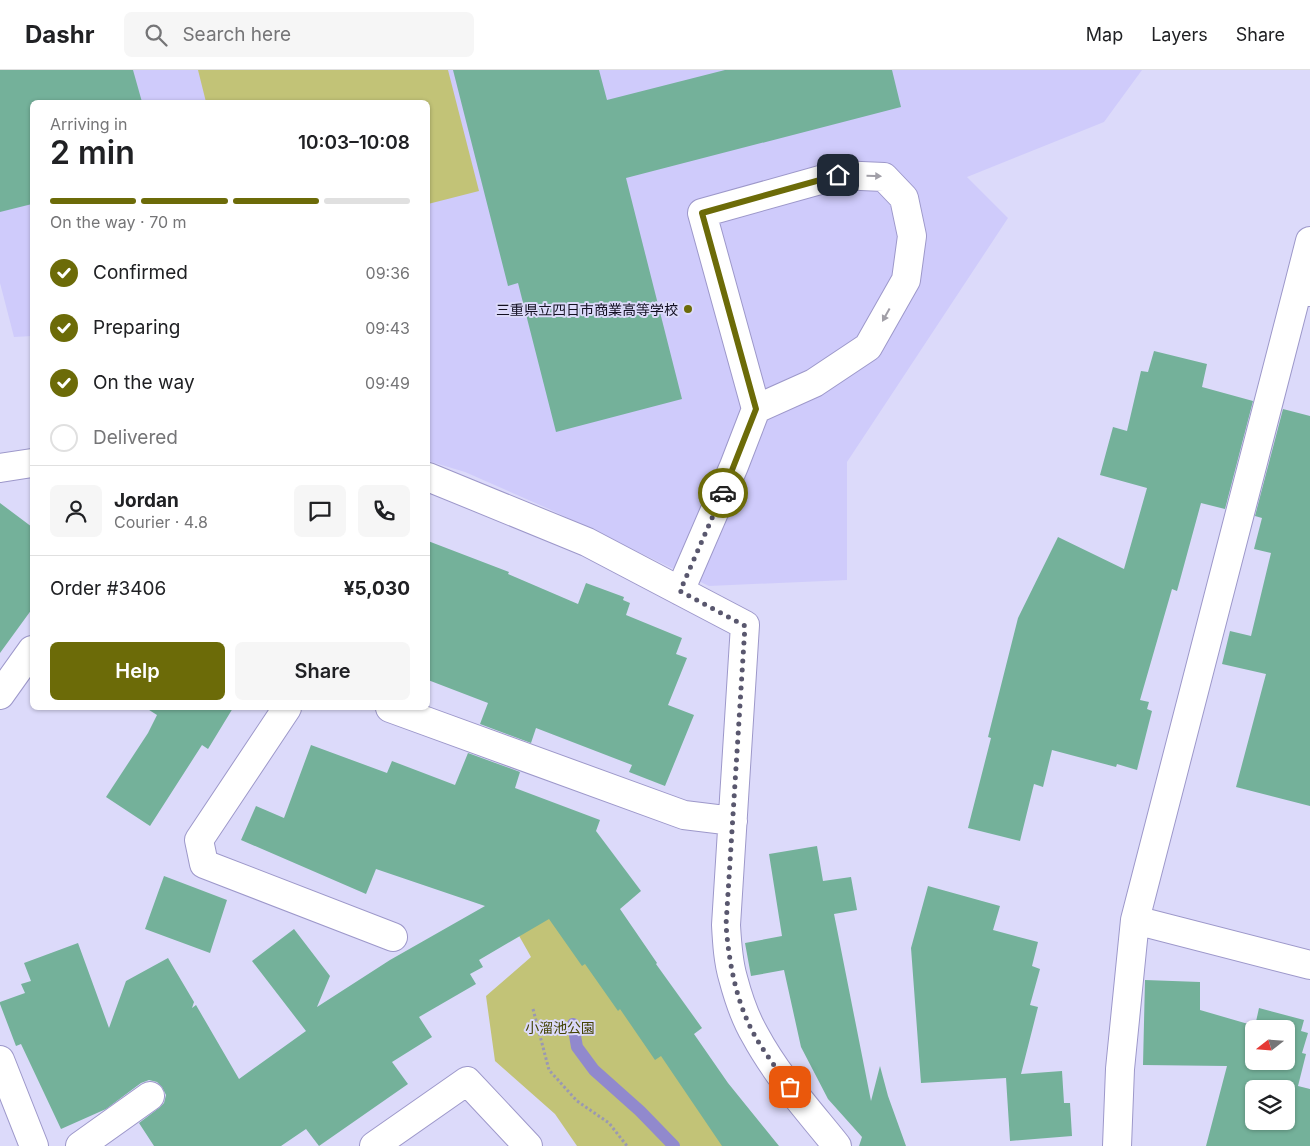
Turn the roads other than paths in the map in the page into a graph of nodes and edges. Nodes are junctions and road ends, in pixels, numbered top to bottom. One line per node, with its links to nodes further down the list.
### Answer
1 (1310, 241): 2 (street)
2 (1304, 290): 13 (street)
3 (756, 409): 3 (street, one-way to 3); 7 (street)
4 (30, 463): 5 (street)
5 (0, 468)
6 (430, 478): 7 (street)
7 (680, 591): 12 (street)
8 (30, 653): 9 (street)
9 (0, 695)
10 (286, 710): 14 (street)
11 (395, 710): 12 (street)
12 (734, 821): 22 (street)
13 (1135, 920): 15 (street); 23 (street)
14 (393, 937)
15 (1310, 965)
16 (0, 1060): 18 (street)
17 (150, 1096): 19 (street)
18 (34, 1146)
19 (80, 1146)
20 (374, 1146): 21 (street)
21 (528, 1146)
22 (838, 1146)
23 (1117, 1146)

